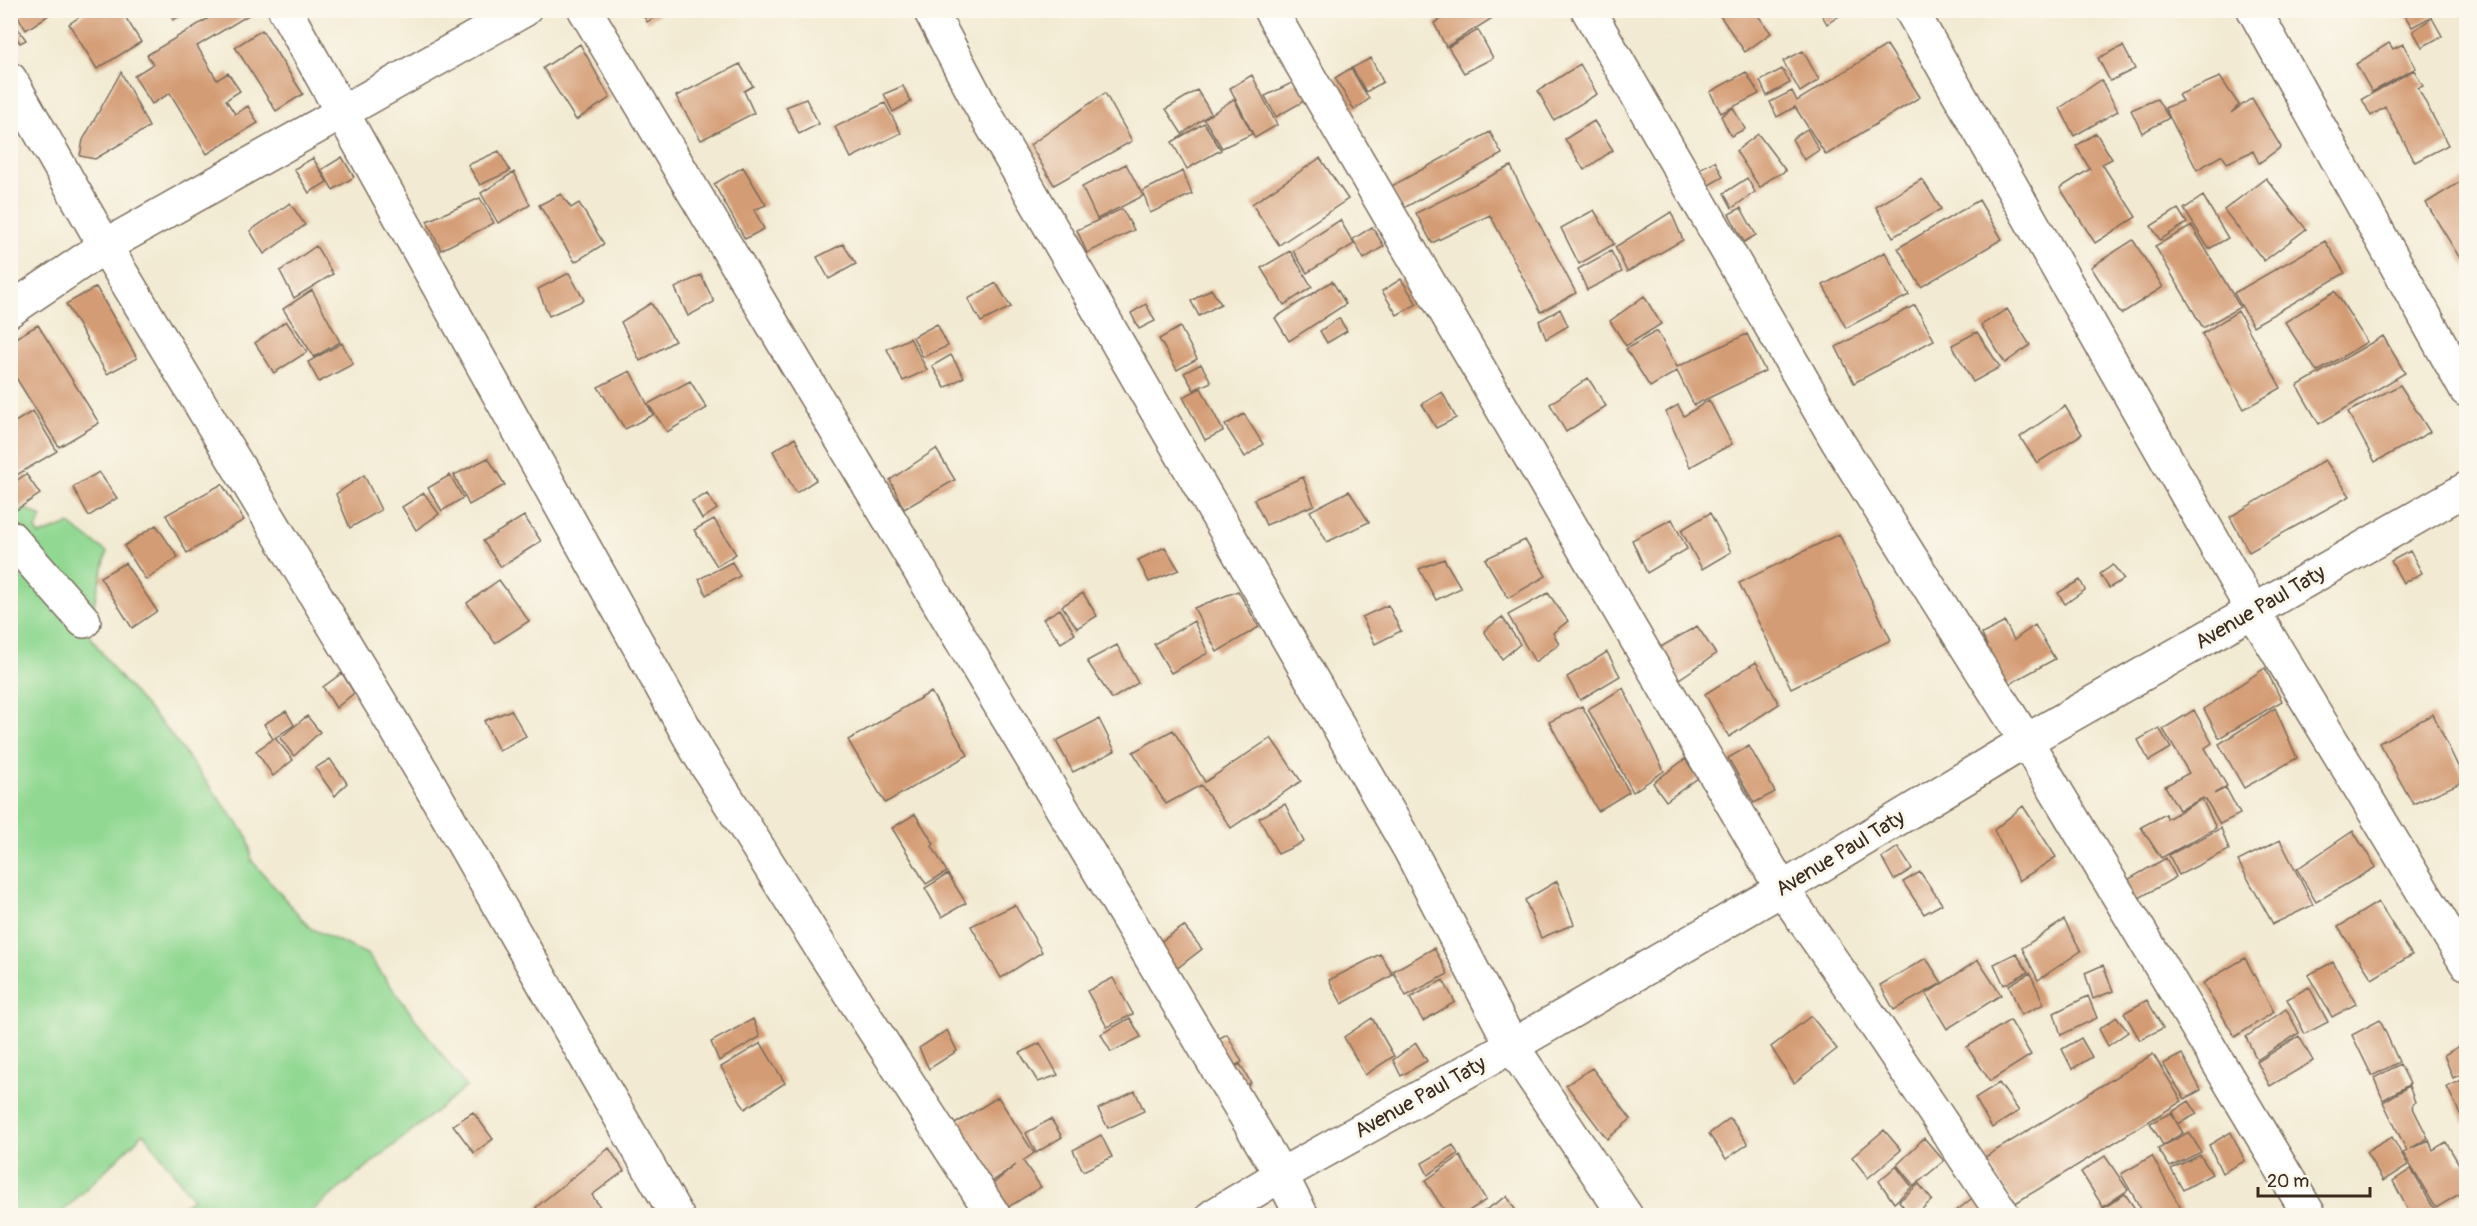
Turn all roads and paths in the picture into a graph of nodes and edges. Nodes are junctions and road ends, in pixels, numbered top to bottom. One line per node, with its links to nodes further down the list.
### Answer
1 (285, 10): 10 (street)
2 (524, 10): 10 (street)
3 (585, 10): 22 (street)
4 (930, 10): 21 (street)
5 (1270, 10): 19 (street)
6 (1588, 10): 18 (street)
7 (1911, 10): 16 (street)
8 (2254, 10): 13 (street)
9 (10, 79): 11 (street)
10 (343, 113): 11 (street); 24 (street)
11 (105, 246): 12 (street); 23 (street)
12 (10, 310)
13 (2466, 390)
14 (2466, 489): 16 (street, Avenue Paul Taty)
15 (10, 537): 17 (street)
16 (2253, 611): 18 (street, Avenue Paul Taty); 20 (street)
17 (84, 621)
18 (2026, 741): 19 (street, Avenue Paul Taty); 29 (street)
19 (1782, 889): 21 (street, Avenue Paul Taty); 28 (street)
20 (2466, 963)
21 (1512, 1046): 22 (street, Avenue Paul Taty); 27 (street)
22 (1281, 1175): 25 (street, Avenue Paul Taty); 26 (street)
23 (677, 1215)
24 (994, 1215)
25 (1213, 1215)
26 (1302, 1215)
27 (1626, 1215)
28 (2004, 1215)
29 (2310, 1215)

